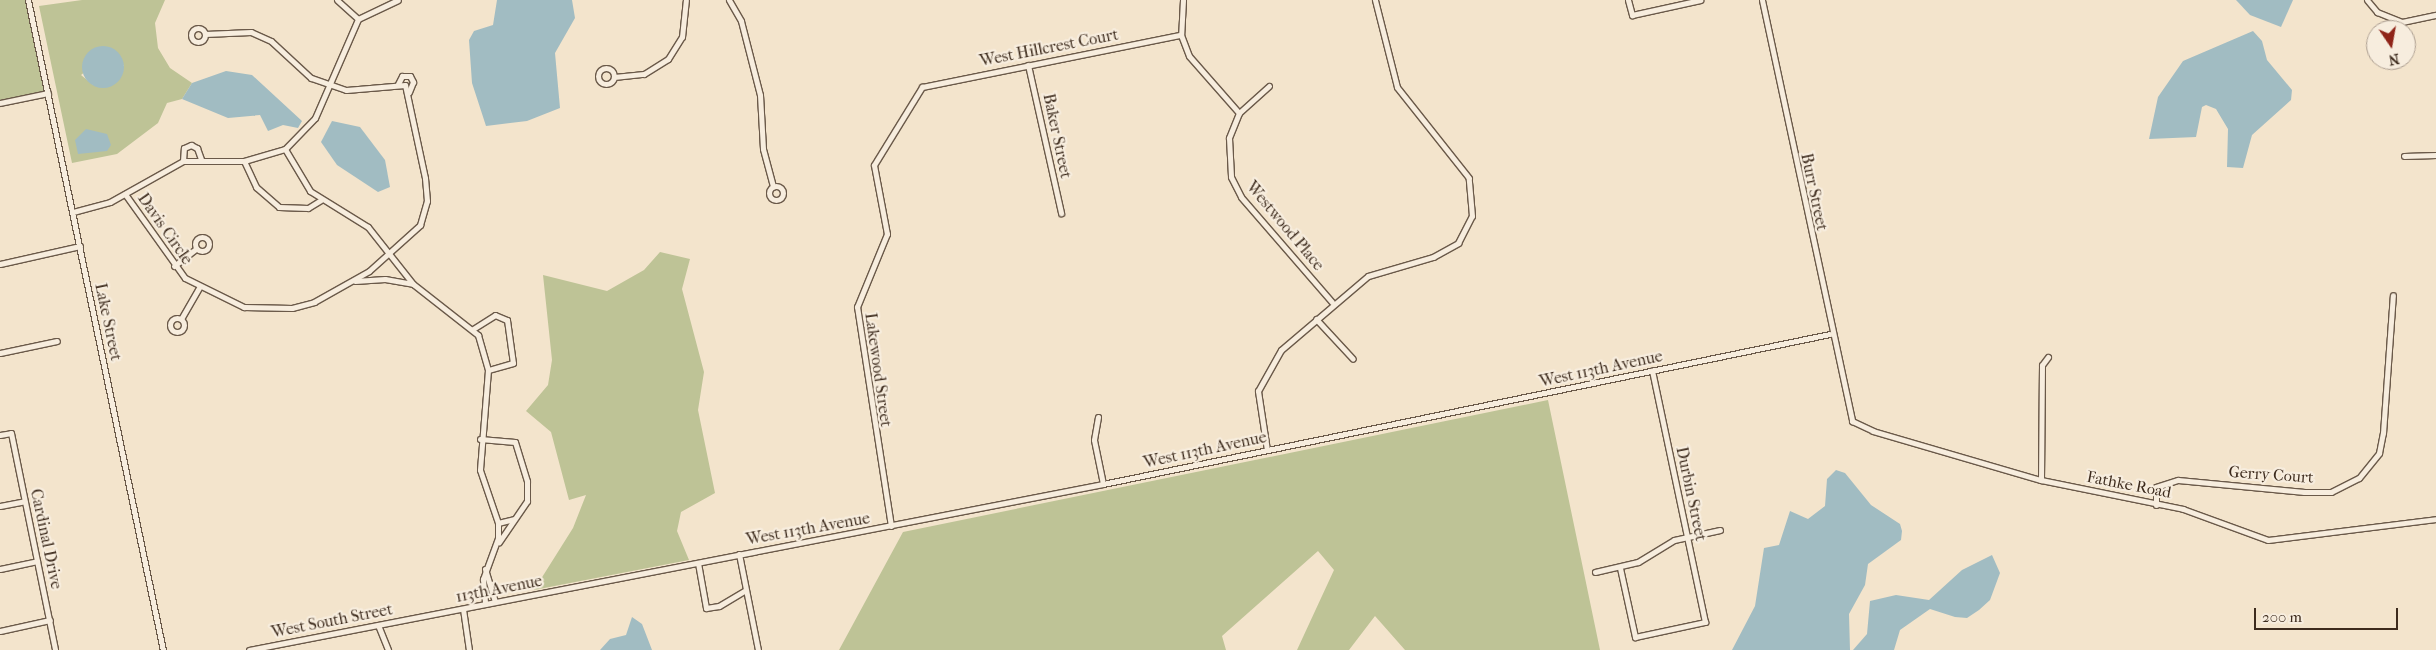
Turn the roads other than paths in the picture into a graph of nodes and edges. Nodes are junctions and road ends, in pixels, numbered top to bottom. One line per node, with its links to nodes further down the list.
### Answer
1 (28, 0): 23 (street, Lake Street)
2 (337, 0): 13 (street)
3 (398, 0): 13 (street)
4 (686, 0): 17 (street)
5 (729, 0): 32 (street)
6 (1183, 0): 15 (street)
7 (1375, 0): 46 (street)
8 (1628, 0): 9 (street)
9 (1700, 0)
10 (1762, 0): 50 (street, Burr Street)
11 (2367, 0): 12 (street)
12 (2436, 15)
13 (358, 19): 19 (street)
14 (205, 34): 19 (street)
15 (1181, 35): 16 (street, West Hillcrest Court); 25 (street)
16 (1028, 65): 21 (street, West Hillcrest Court); 36 (street, Baker Street)
17 (614, 77)
18 (398, 84): 19 (street); 22 (street, Davis Circle); 22 (street)
19 (330, 85): 26 (street)
20 (1269, 86): 25 (street)
21 (922, 87): 70 (street, Lakewood Street)
22 (409, 92): 39 (street, Davis Circle)
23 (48, 93): 24 (street); 35 (street, Lake Street)
24 (0, 103)
25 (1239, 113): 46 (street, Westwood Place)
26 (285, 148): 30 (street); 34 (street)
27 (2436, 155): 28 (street)
28 (2404, 156)
29 (201, 159): 30 (street); 31 (street); 31 (street)
30 (244, 160): 34 (street)
31 (183, 161): 33 (street)
32 (773, 187)
33 (125, 194): 35 (street); 41 (street, Davis Circle)
34 (321, 200): 39 (street)
35 (73, 212): 37 (street, Lake Street)
36 (1061, 213)
37 (80, 246): 40 (street); 91 (street, Lake Street)
38 (196, 249): 41 (street)
39 (389, 253): 42 (street, Davis Circle); 43 (street)
40 (0, 264)
41 (174, 266): 44 (street, Davis Circle)
42 (352, 282): 43 (street, Davis Circle); 44 (street, Davis Circle)
43 (413, 284): 49 (street)
44 (199, 288): 47 (street)
45 (2393, 295): 65 (street, Gerry Court)
46 (1332, 302): 48 (street)
47 (181, 319)
48 (1316, 319): 54 (street); 61 (street)
49 (473, 329): 55 (street); 55 (street)
50 (1830, 334): 56 (street, West 113th Avenue); 57 (street, Burr Street)
51 (57, 341): 52 (street)
52 (0, 353)
53 (2048, 357): 62 (street)
54 (1353, 359)
55 (488, 370): 60 (street)
56 (1652, 371): 61 (street, West 113th Avenue); 72 (street, Durbin Street)
57 (1843, 390): 62 (street, Fathke Road)
58 (1098, 417): 63 (street)
59 (0, 435): 64 (street, Cardinal Drive)
60 (480, 439): 67 (street); 69 (street)
61 (1267, 450): 63 (street, West 113th Avenue)
62 (2041, 480): 65 (street, Fathke Road)
63 (1103, 484): 70 (street, West 113th Avenue)
64 (25, 501): 66 (street); 75 (street, Cardinal Drive)
65 (2156, 505): 68 (street, Fathke Road)
66 (0, 506)
67 (515, 519): 69 (street); 73 (street)
68 (2436, 519)
69 (498, 523): 73 (street)
70 (891, 526): 74 (street, West 113th Avenue)
71 (1720, 530): 72 (street)
72 (1687, 537): 77 (street); 77 (street, Durbin Street)
73 (494, 550): 79 (street)
74 (739, 554): 76 (street, West 113th Avenue); 82 (street)
75 (37, 561): 78 (street); 87 (street, Cardinal Drive)
76 (698, 563): 81 (street, West 113th Avenue); 82 (street)
77 (1620, 568): 80 (street)
78 (0, 569)
79 (485, 569): 83 (street); 84 (street)
80 (1596, 572)
81 (583, 584): 83 (street, 113th Avenue)
82 (746, 590): 95 (street)
83 (495, 602): 84 (street, 113th Avenue)
84 (486, 604): 85 (street, 113th Avenue)
85 (463, 609): 86 (street, 113th Avenue); 94 (street)
86 (420, 617): 88 (street, West South Street)
87 (50, 620): 89 (street); 90 (street, Cardinal Drive)
88 (378, 625): 92 (street, West South Street); 93 (street)
89 (0, 631)
90 (56, 650)
91 (164, 650)
92 (249, 650)
93 (388, 650)
94 (470, 650)
95 (758, 650)

